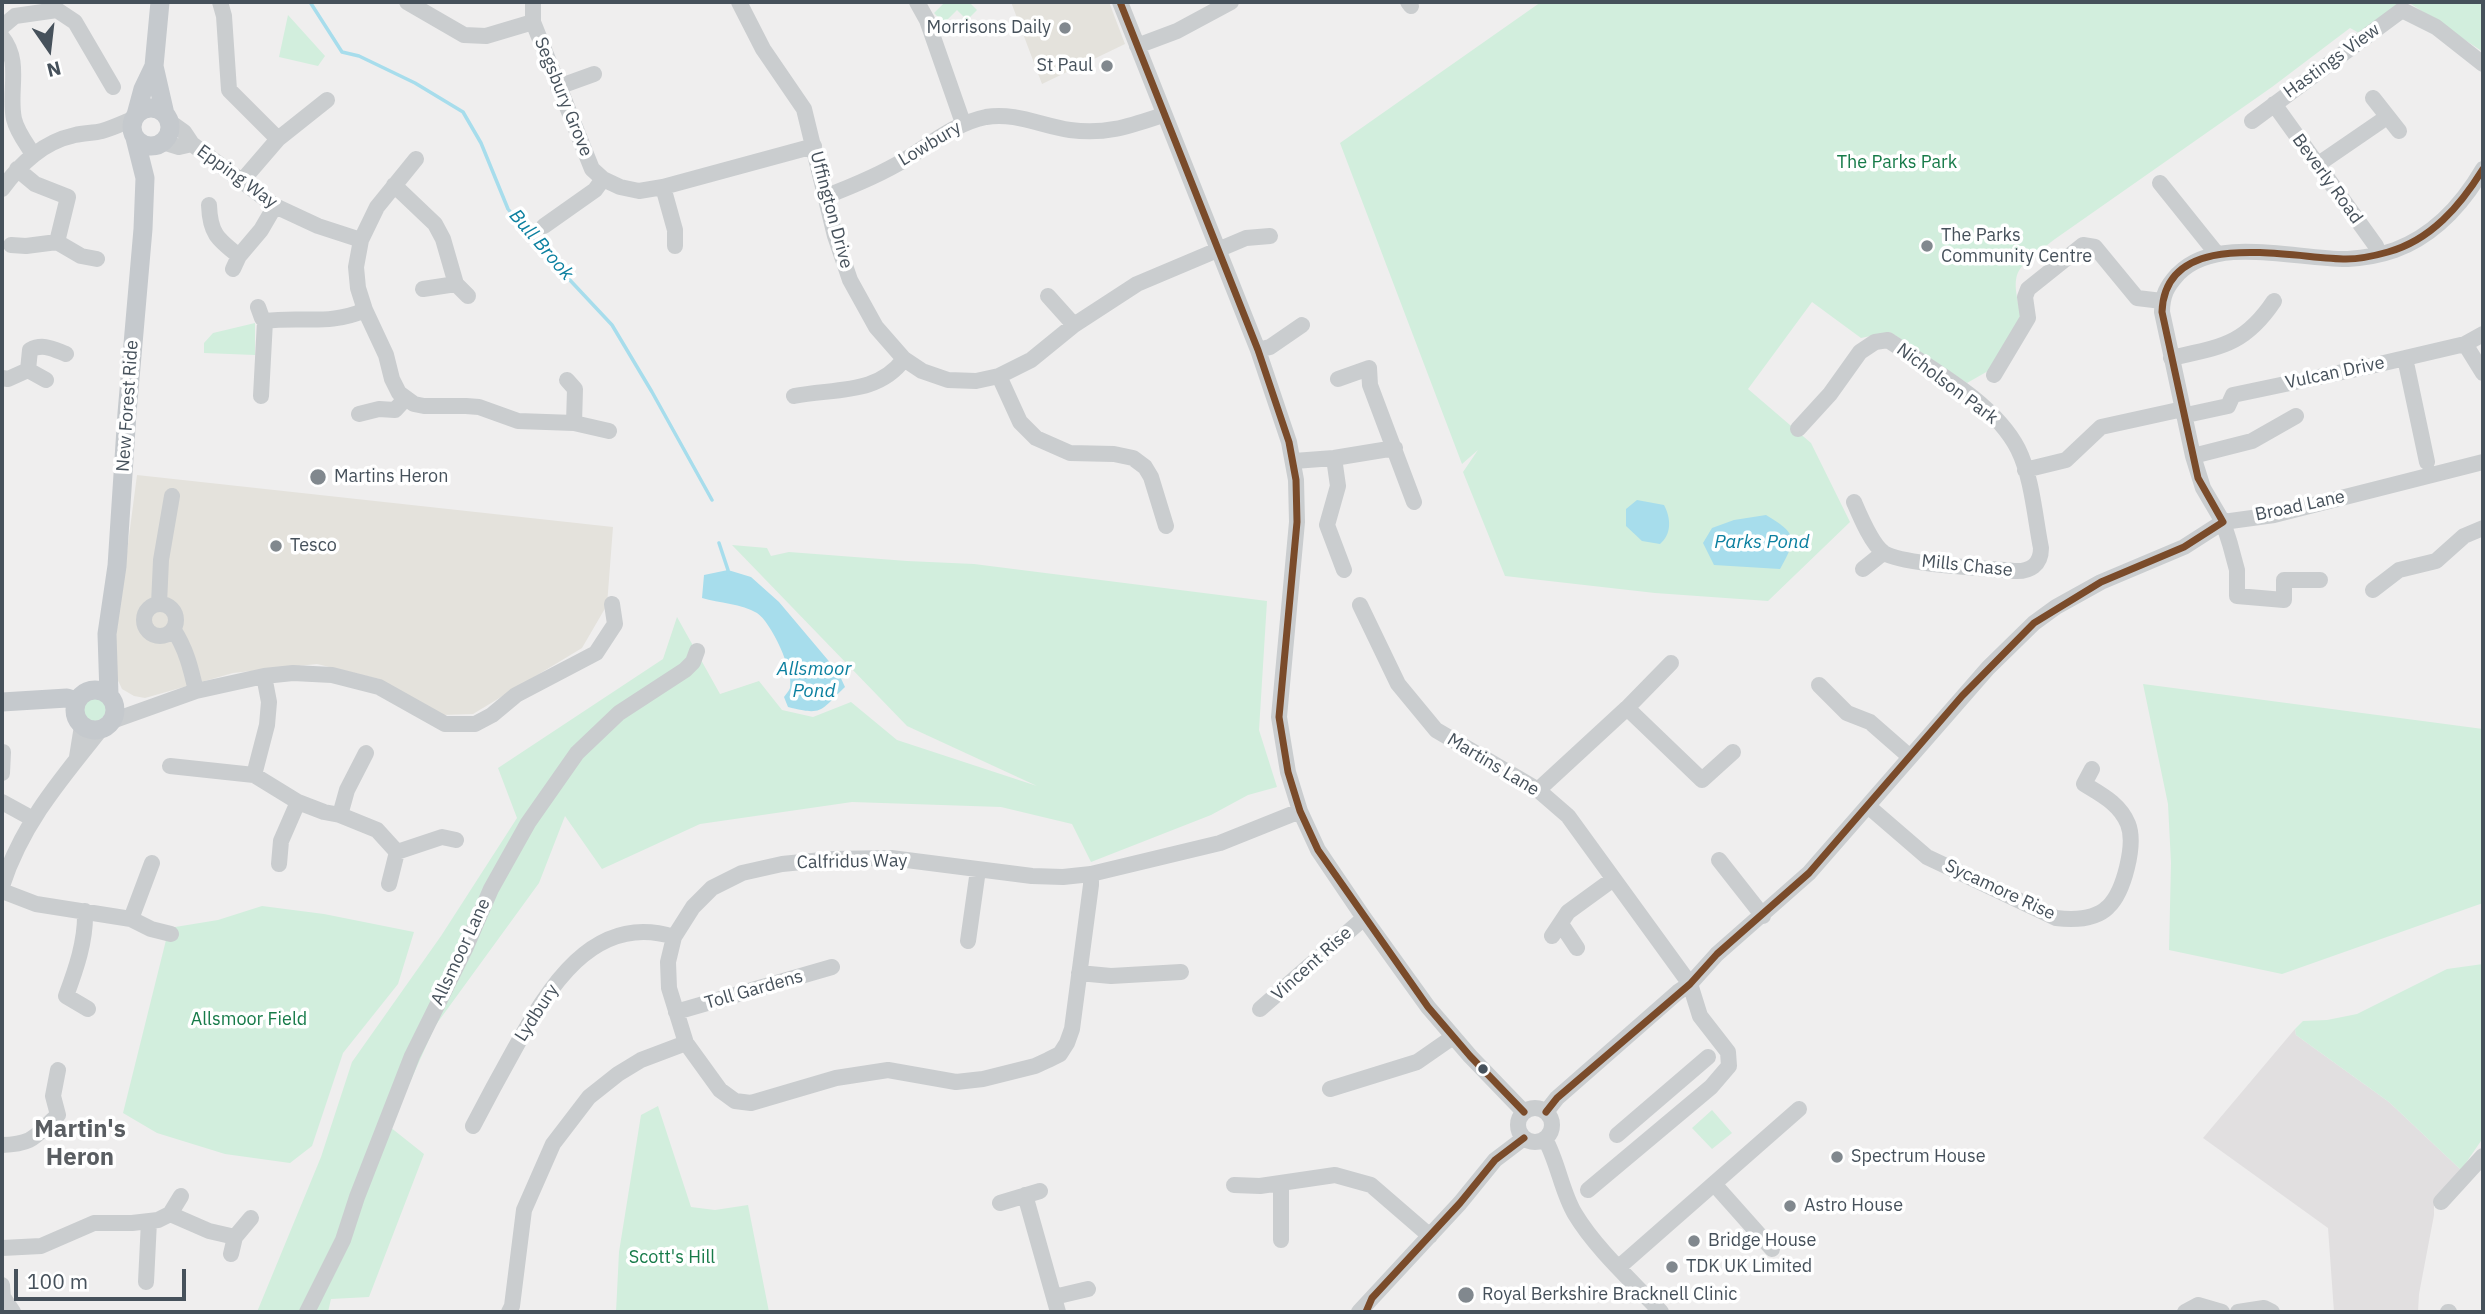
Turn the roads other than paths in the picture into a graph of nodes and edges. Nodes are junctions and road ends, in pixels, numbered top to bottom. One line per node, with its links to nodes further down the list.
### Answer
1 (160, 2): 14 (main road)
2 (220, 2): 28 (street)
3 (407, 2): 9 (street)
4 (533, 2): 9 (street, Segsbury Grove)
5 (739, 2): 31 (street, Uffington Drive)
6 (917, 2): 25 (street)
7 (1120, 2): 12 (street)
8 (1231, 2): 12 (street)
9 (533, 22): 16 (street, Segsbury Grove)
10 (2, 27): 17 (street)
11 (2, 37): 32 (street)
12 (1136, 46): 21 (street)
13 (2483, 64): 20 (street, Hastings View)
14 (155, 66): 23 (main road); 26 (main road)
15 (594, 74): 16 (street)
16 (558, 86): 38 (street, Segsbury Grove)
17 (113, 87)
18 (2373, 98): 22 (street)
19 (327, 100): 28 (street)
20 (2274, 104): 24 (street, Hastings View); 34 (street, Beverly Road)
21 (1163, 115): 25 (street, Lowbury); 53 (street)
22 (2387, 117): 27 (street); 34 (street)
23 (167, 118): 26 (main road); 29 (main road, New Forest Ride); 30 (street, Epping Way)
24 (2252, 121)
25 (963, 123): 44 (street, Lowbury)
26 (134, 127): 29 (main road); 32 (street); 37 (main road, New Forest Ride)
27 (2399, 131)
28 (278, 139): 39 (street)
29 (162, 142): 30 (street, Epping Way); 37 (main road, New Forest Ride)
30 (192, 144): 39 (street, Epping Way)
31 (814, 146): 42 (street); 44 (street, Uffington Drive)
32 (33, 154): 35 (street)
33 (416, 159): 41 (street)
34 (2317, 165): 55 (street, Beverly Road)
35 (17, 169): 43 (street); 50 (street)
36 (2483, 169): 55 (street)
37 (145, 178): 119 (main road, New Forest Ride)
38 (604, 179): 42 (street); 47 (street)
39 (241, 182): 46 (street, Epping Way)
40 (2160, 183): 54 (street)
41 (394, 186): 49 (street); 57 (street)
42 (663, 187): 52 (street)
43 (2, 189)
44 (824, 197): 72 (street, Uffington Drive)
45 (209, 205): 46 (street)
46 (275, 206): 49 (street, Epping Way)
47 (544, 226)
48 (1270, 236): 53 (street, Uffington Drive)
49 (361, 240): 63 (street)
50 (57, 242): 51 (street); 56 (street)
51 (11, 245)
52 (676, 246)
53 (1219, 250): 64 (street, Uffington Drive); 68 (street)
54 (2217, 254): 55 (street); 61 (street)
55 (2379, 254)
56 (97, 259)
57 (456, 284): 58 (street); 59 (street)
58 (423, 289)
59 (468, 296)
60 (1048, 296): 64 (street)
61 (2162, 301): 70 (street); 75 (street)
62 (2274, 301): 70 (street)
63 (365, 310): 81 (street); 83 (street)
64 (1074, 325): 76 (street, Uffington Drive)
65 (1302, 326): 68 (street)
66 (2483, 334): 67 (street, Vulcan Drive)
67 (2465, 344): 71 (street, Vulcan Drive); 74 (street)
68 (1258, 351): 93 (street)
69 (66, 354): 73 (street)
70 (2171, 358): 84 (street)
71 (2405, 358): 84 (street, Vulcan Drive); 94 (street)
72 (904, 359): 76 (street, Uffington Drive); 82 (street)
73 (28, 370): 77 (street); 79 (street)
74 (2483, 373)
75 (1994, 375)
76 (999, 376): 101 (street)
77 (2, 378)
78 (1338, 379): 90 (street)
79 (46, 380)
80 (567, 380): 87 (street)
81 (261, 396)
82 (794, 396)
83 (405, 398): 85 (street); 87 (street)
84 (2187, 412): 91 (street); 96 (street)
85 (359, 414)
86 (2296, 416): 91 (street)
87 (574, 423): 89 (street)
88 (1798, 429): 96 (street, Nicholson Park)
89 (609, 431)
90 (1395, 448): 92 (street); 98 (street)
91 (2193, 456): 100 (street)
92 (1334, 458): 93 (street); 104 (street)
93 (1294, 461): 132 (street)
94 (2427, 462)
95 (2483, 462): 100 (street, Broad Lane)
96 (2025, 470): 103 (street, Mills Chase)
97 (172, 496): 108 (street)
98 (1414, 502)
99 (1854, 502): 103 (street)
100 (2223, 522): 106 (street); 123 (street, Broad Lane)
101 (1166, 526)
102 (2483, 528): 107 (street)
103 (1883, 553): 105 (street)
104 (1344, 569)
105 (1863, 569)
106 (2320, 580)
107 (2374, 590)
108 (159, 604): 111 (street); 111 (street)
109 (612, 604): 114 (street)
110 (1360, 605): 128 (street, Martins Lane)
111 (173, 629): 116 (street)
112 (697, 651): 201 (street, Allsmoor Lane)
113 (1671, 663): 118 (street)
114 (264, 676): 116 (street); 127 (street)
115 (1819, 685): 123 (street)
116 (189, 694): 119 (street)
117 (9, 701): 119 (main road)
118 (1627, 708): 121 (street); 128 (street)
119 (94, 711): 134 (street)
120 (3, 752): 126 (street)
121 (1732, 752)
122 (366, 753): 133 (street)
123 (1910, 757): 131 (street, Broad Lane)
124 (170, 766): 127 (street)
125 (2092, 769): 131 (street, Sycamore Rise)
126 (2, 773)
127 (254, 775): 130 (street)
128 (1538, 790): 142 (street, Martins Lane)
129 (2, 802): 134 (street)
130 (298, 802): 133 (street); 139 (street)
131 (1869, 807): 147 (street, Broad Lane)
132 (1300, 811): 141 (street, Calfridus Way); 148 (street)
133 (340, 815): 136 (street)
134 (33, 819): 144 (street)
135 (456, 840): 136 (street)
136 (397, 852): 143 (street)
137 (1719, 860): 147 (street)
138 (152, 863): 149 (street)
139 (279, 864)
140 (978, 870): 141 (street, Calfridus Way); 151 (street, Calfridus Way); 152 (street)
141 (1091, 874): 156 (street, Calfridus Way)
142 (1612, 880): 153 (street); 157 (street, Martins Lane)
143 (389, 884)
144 (2, 886)
145 (2, 891): 146 (street)
146 (85, 911): 149 (street); 158 (street)
147 (1763, 916): 157 (street, Broad Lane)
148 (1364, 918): 159 (street, Vincent Rise); 161 (street)
149 (131, 919): 150 (street)
150 (171, 934)
151 (674, 937): 160 (street, Calfridus Way); 171 (street, Lydbury)
152 (968, 941)
153 (1577, 948)
154 (832, 967): 160 (street, Toll Gardens)
155 (1181, 972): 156 (street)
156 (1079, 974): 162 (street, Calfridus Way)
157 (1690, 984): 168 (street, Martins Lane); 170 (street, Broad Lane)
158 (88, 1009)
159 (1260, 1009)
160 (676, 1012): 162 (street, Calfridus Way)
161 (1453, 1037): 165 (street); 169 (street)
162 (686, 1043): 202 (street)
163 (1708, 1057): 166 (street)
164 (58, 1070): 174 (street)
165 (1331, 1088)
166 (1667, 1092): 168 (street); 175 (street)
167 (1799, 1109): 179 (street)
168 (1682, 1111): 175 (street)
169 (1524, 1112): 170 (street); 172 (street)
170 (1546, 1112): 173 (street)
171 (473, 1126)
172 (1524, 1138): 173 (street); 187 (street)
173 (1545, 1139): 193 (street)
174 (2, 1145)
175 (1621, 1147): 180 (street)
176 (2483, 1156): 182 (street)
177 (1282, 1184): 178 (street); 187 (street); 189 (street)
178 (1234, 1185)
179 (1715, 1185): 190 (street); 193 (street)
180 (1588, 1190)
181 (181, 1196): 184 (street)
182 (2441, 1202)
183 (1000, 1203): 197 (street)
184 (170, 1214): 186 (street); 188 (street)
185 (251, 1218): 188 (street)
186 (149, 1221): 191 (street); 194 (street)
187 (1430, 1236): 198 (street)
188 (235, 1237): 192 (street)
189 (1281, 1240)
190 (1772, 1249)
191 (2, 1250)
192 (231, 1254)
193 (1619, 1267): 204 (street)
194 (146, 1282)
195 (2, 1285): 200 (street)
196 (1088, 1289): 197 (street)
197 (1056, 1304)
198 (1369, 1305): 203 (street)
199 (2192, 1309): 205 (street)
200 (13, 1312)
201 (307, 1312)
202 (509, 1312)
203 (1359, 1312)
204 (1661, 1312)
205 (2222, 1312)
206 (2238, 1312): 207 (street)
207 (2272, 1312)

